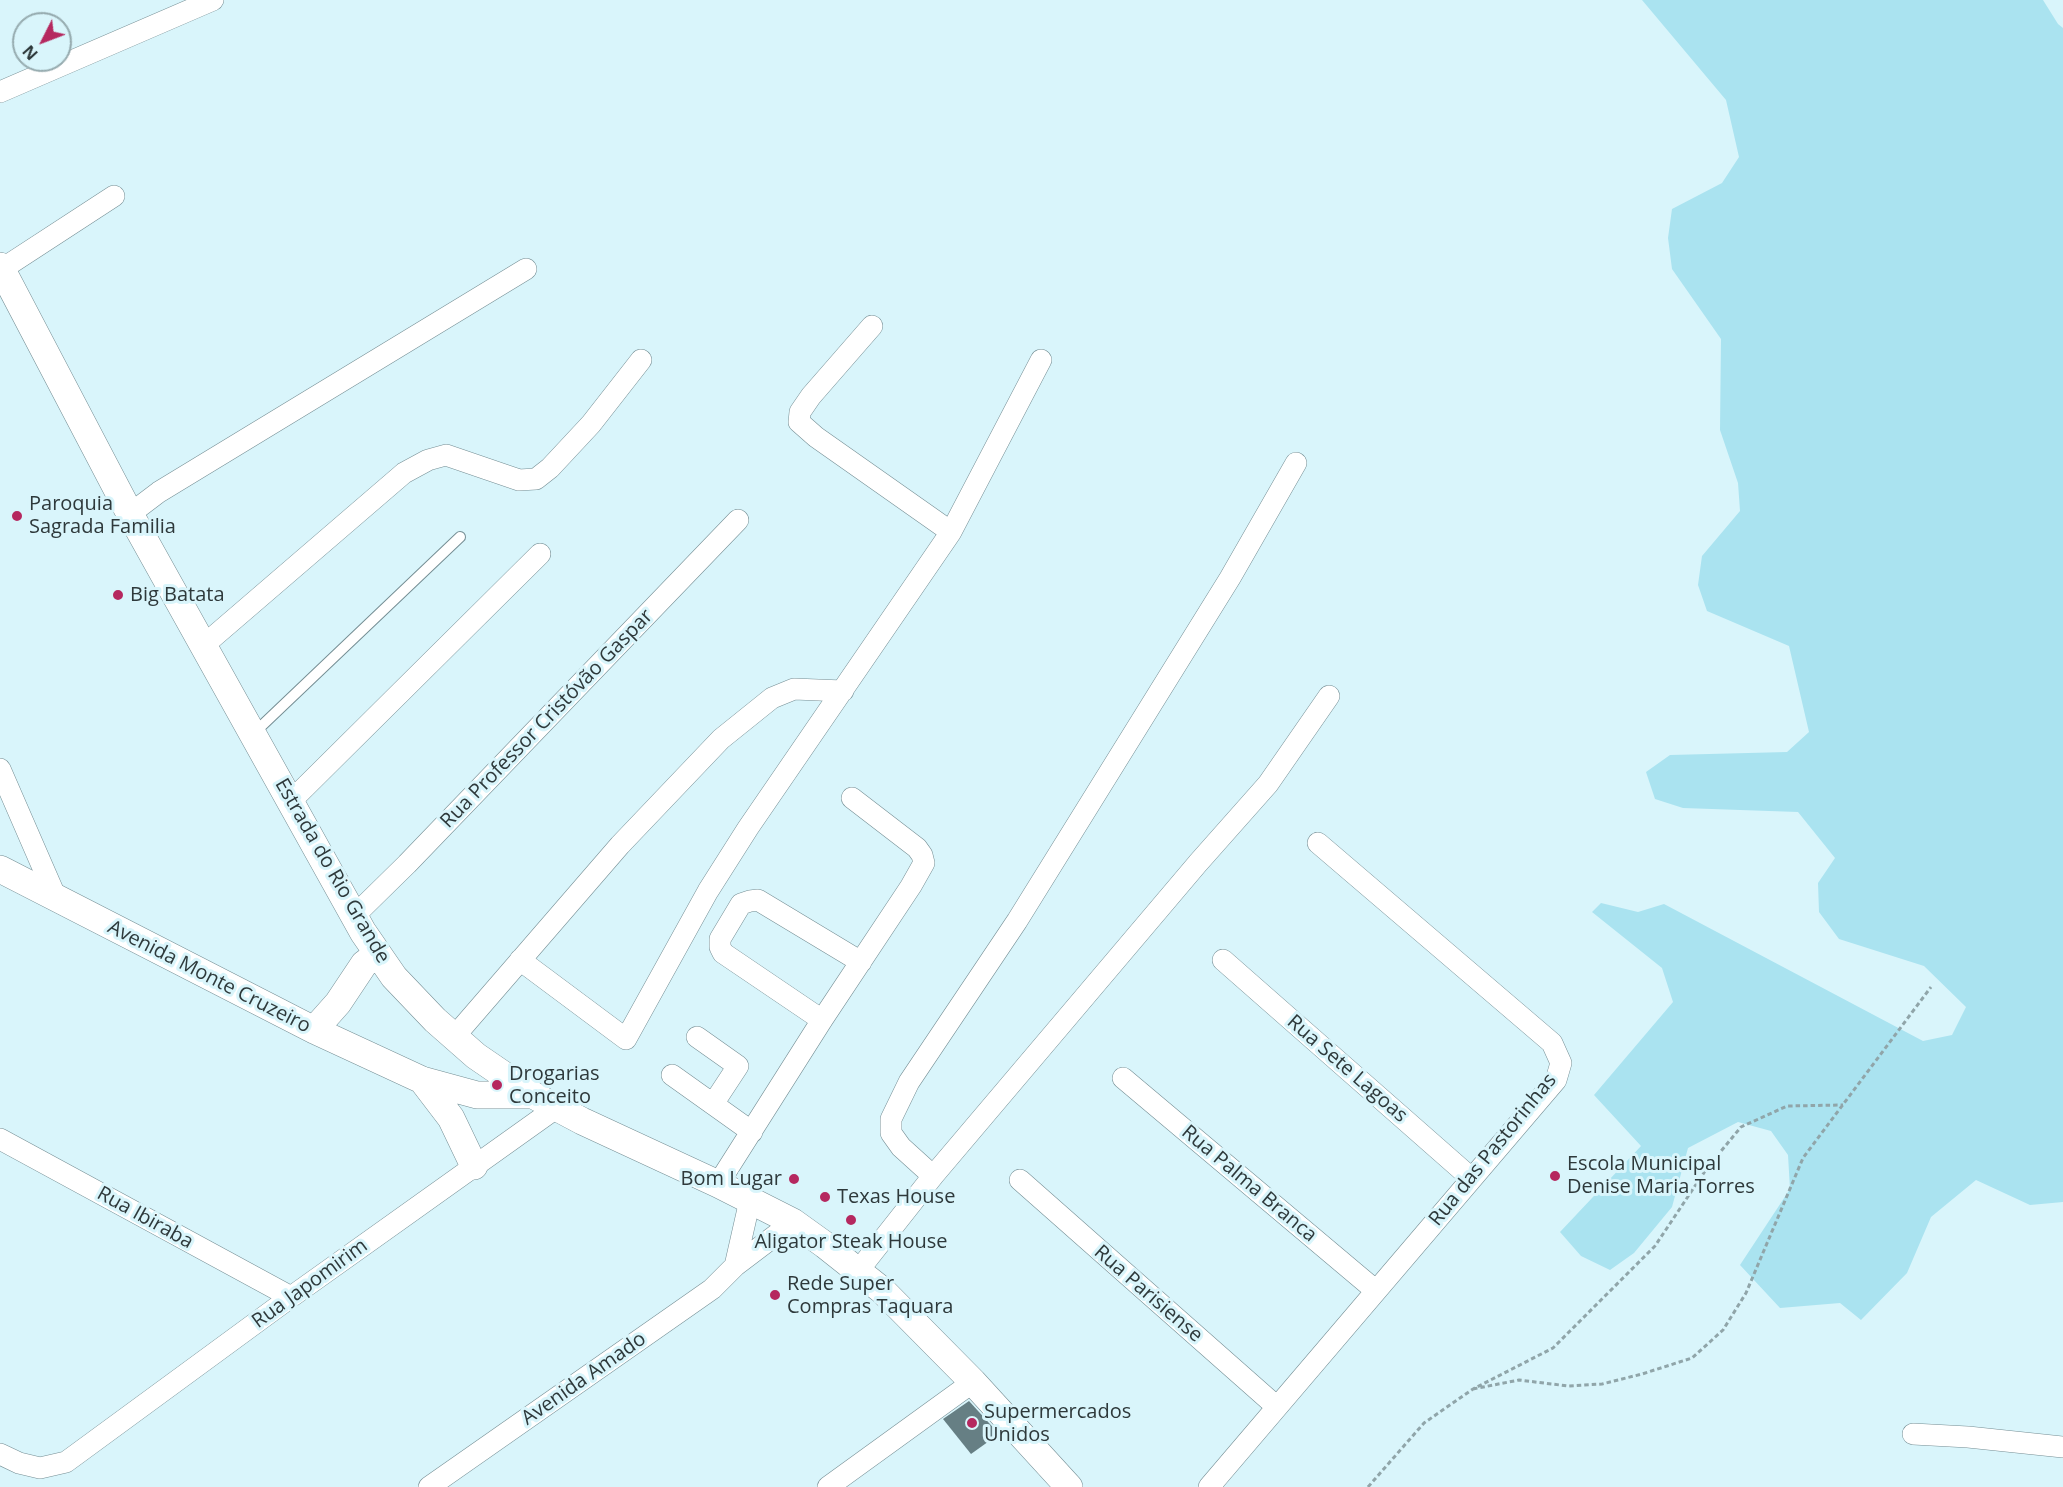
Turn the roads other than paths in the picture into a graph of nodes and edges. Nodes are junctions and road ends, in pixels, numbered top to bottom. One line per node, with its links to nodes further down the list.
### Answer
1 (213, 0): 2 (street)
2 (0, 92)
3 (114, 196): 4 (street)
4 (1, 267): 10 (street, Estrada do Rio Grande)
5 (526, 269): 10 (street)
6 (872, 326): 12 (street)
7 (641, 360): 15 (street)
8 (1041, 360): 12 (street)
9 (1296, 463): 42 (street)
10 (130, 514): 15 (street, Estrada do Rio Grande)
11 (738, 520): 25 (street, Rua Professor Cristóvão Gaspar)
12 (951, 532): 16 (street)
13 (460, 537): 18 (lane)
14 (540, 554): 21 (street)
15 (204, 645): 18 (street, Estrada do Rio Grande)
16 (843, 691): 26 (street); 26 (street)
17 (1329, 696): 42 (street)
18 (252, 734): 21 (street, Estrada do Rio Grande)
19 (0, 770): 24 (street)
20 (852, 798): 29 (street)
21 (291, 801): 25 (street, Estrada do Rio Grande)
22 (1318, 843): 43 (street, Rua das Pastorinhas)
23 (0, 869): 24 (street, Avenida Monte Cruzeiro)
24 (57, 900): 31 (street, Avenida Monte Cruzeiro)
25 (359, 924): 28 (street)
26 (520, 960): 32 (street)
27 (1222, 960): 43 (street, Rua Sete Lagoas)
28 (373, 962): 31 (street); 32 (street, Estrada do Rio Grande)
29 (861, 962): 30 (street); 30 (street)
30 (822, 1020): 39 (street)
31 (314, 1030): 36 (street, Avenida Monte Cruzeiro)
32 (454, 1037): 37 (street, Estrada do Rio Grande)
33 (697, 1037): 38 (street)
34 (672, 1076): 38 (street)
35 (1123, 1078): 50 (street, Rua Palma Branca)
36 (422, 1080): 37 (street, Avenida Monte Cruzeiro); 41 (street, Avenida Monte Cruzeiro)
37 (544, 1101): 41 (street, Rua Japomirim); 45 (street, Estrada do Rio Grande)
38 (713, 1104): 39 (street)
39 (752, 1132): 45 (street)
40 (0, 1139): 51 (street, Rua Ibiraba)
41 (474, 1166): 51 (street, Rua Japomirim)
42 (933, 1176): 49 (street)
43 (1471, 1178): 50 (street, Rua das Pastorinhas)
44 (1020, 1180): 53 (street, Rua Parisiense)
45 (718, 1184): 46 (street, Estrada do Rio Grande)
46 (750, 1200): 47 (street, Estrada do Rio Grande); 48 (street)
47 (793, 1222): 48 (street, Avenida Amado); 49 (street, Estrada do Rio Grande)
48 (735, 1266): 57 (street, Avenida Amado)
49 (858, 1271): 52 (street, Estrada do Rio Grande)
50 (1376, 1290): 53 (street, Rua das Pastorinhas)
51 (291, 1298): 56 (street, Rua Japomirim)
52 (973, 1382): 58 (street); 59 (street, Estrada do Rio Grande)
53 (1276, 1407): 60 (street, Rua das Pastorinhas)
54 (1912, 1434): 55 (street)
55 (2063, 1447)
56 (0, 1454)
57 (429, 1487)
58 (828, 1487)
59 (1069, 1487)
60 (1209, 1487)

